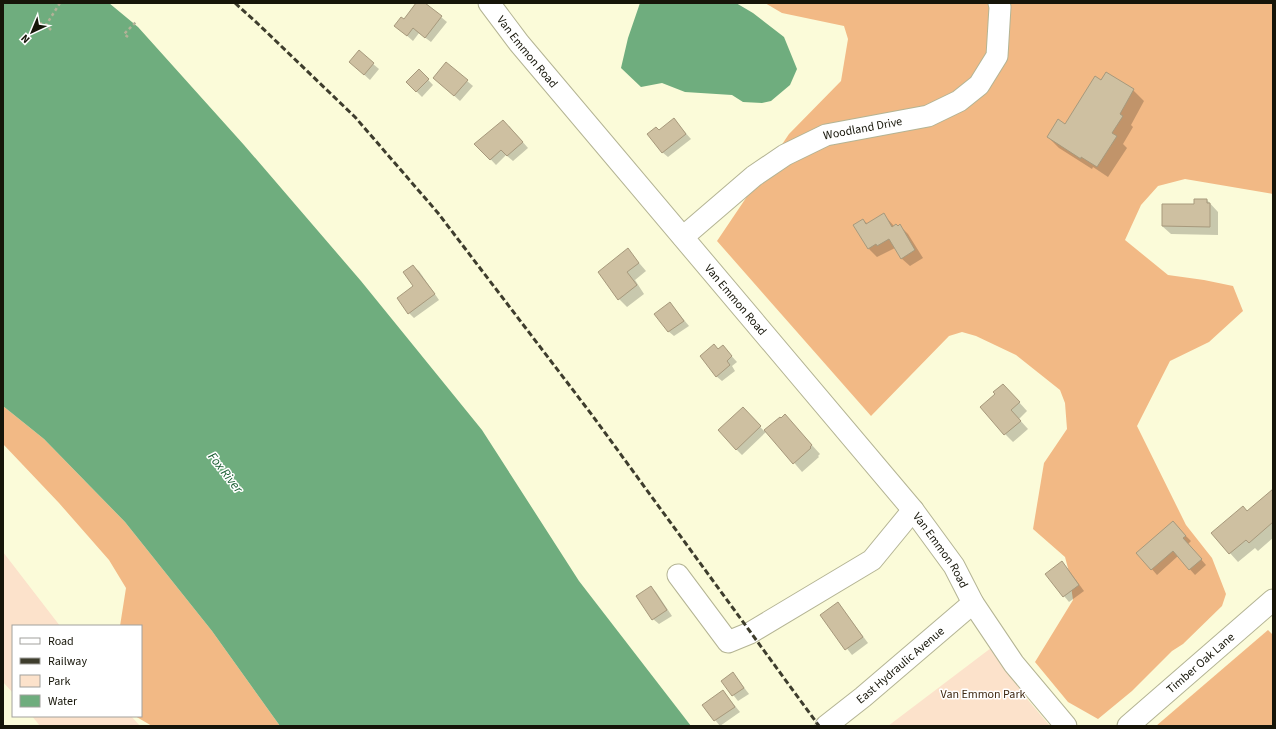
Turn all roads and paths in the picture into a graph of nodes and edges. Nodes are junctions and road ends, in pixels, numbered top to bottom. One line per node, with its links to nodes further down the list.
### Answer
1 (60, 3): 6 (path)
2 (489, 3): 9 (street, Van Emmon Road)
3 (999, 3): 9 (street, Woodland Drive)
4 (137, 21): 8 (path)
5 (39, 23): 6 (path)
6 (46, 25): 7 (path)
7 (51, 30)
8 (128, 37)
9 (683, 237): 10 (street, Van Emmon Road)
10 (913, 510): 11 (street); 13 (street, Van Emmon Road)
11 (678, 575)
12 (1273, 600): 16 (street, Timber Oak Lane)
13 (973, 602): 14 (street, East Hydraulic Avenue); 15 (street, Van Emmon Road)
14 (826, 726)
15 (1066, 726)
16 (1128, 726)

